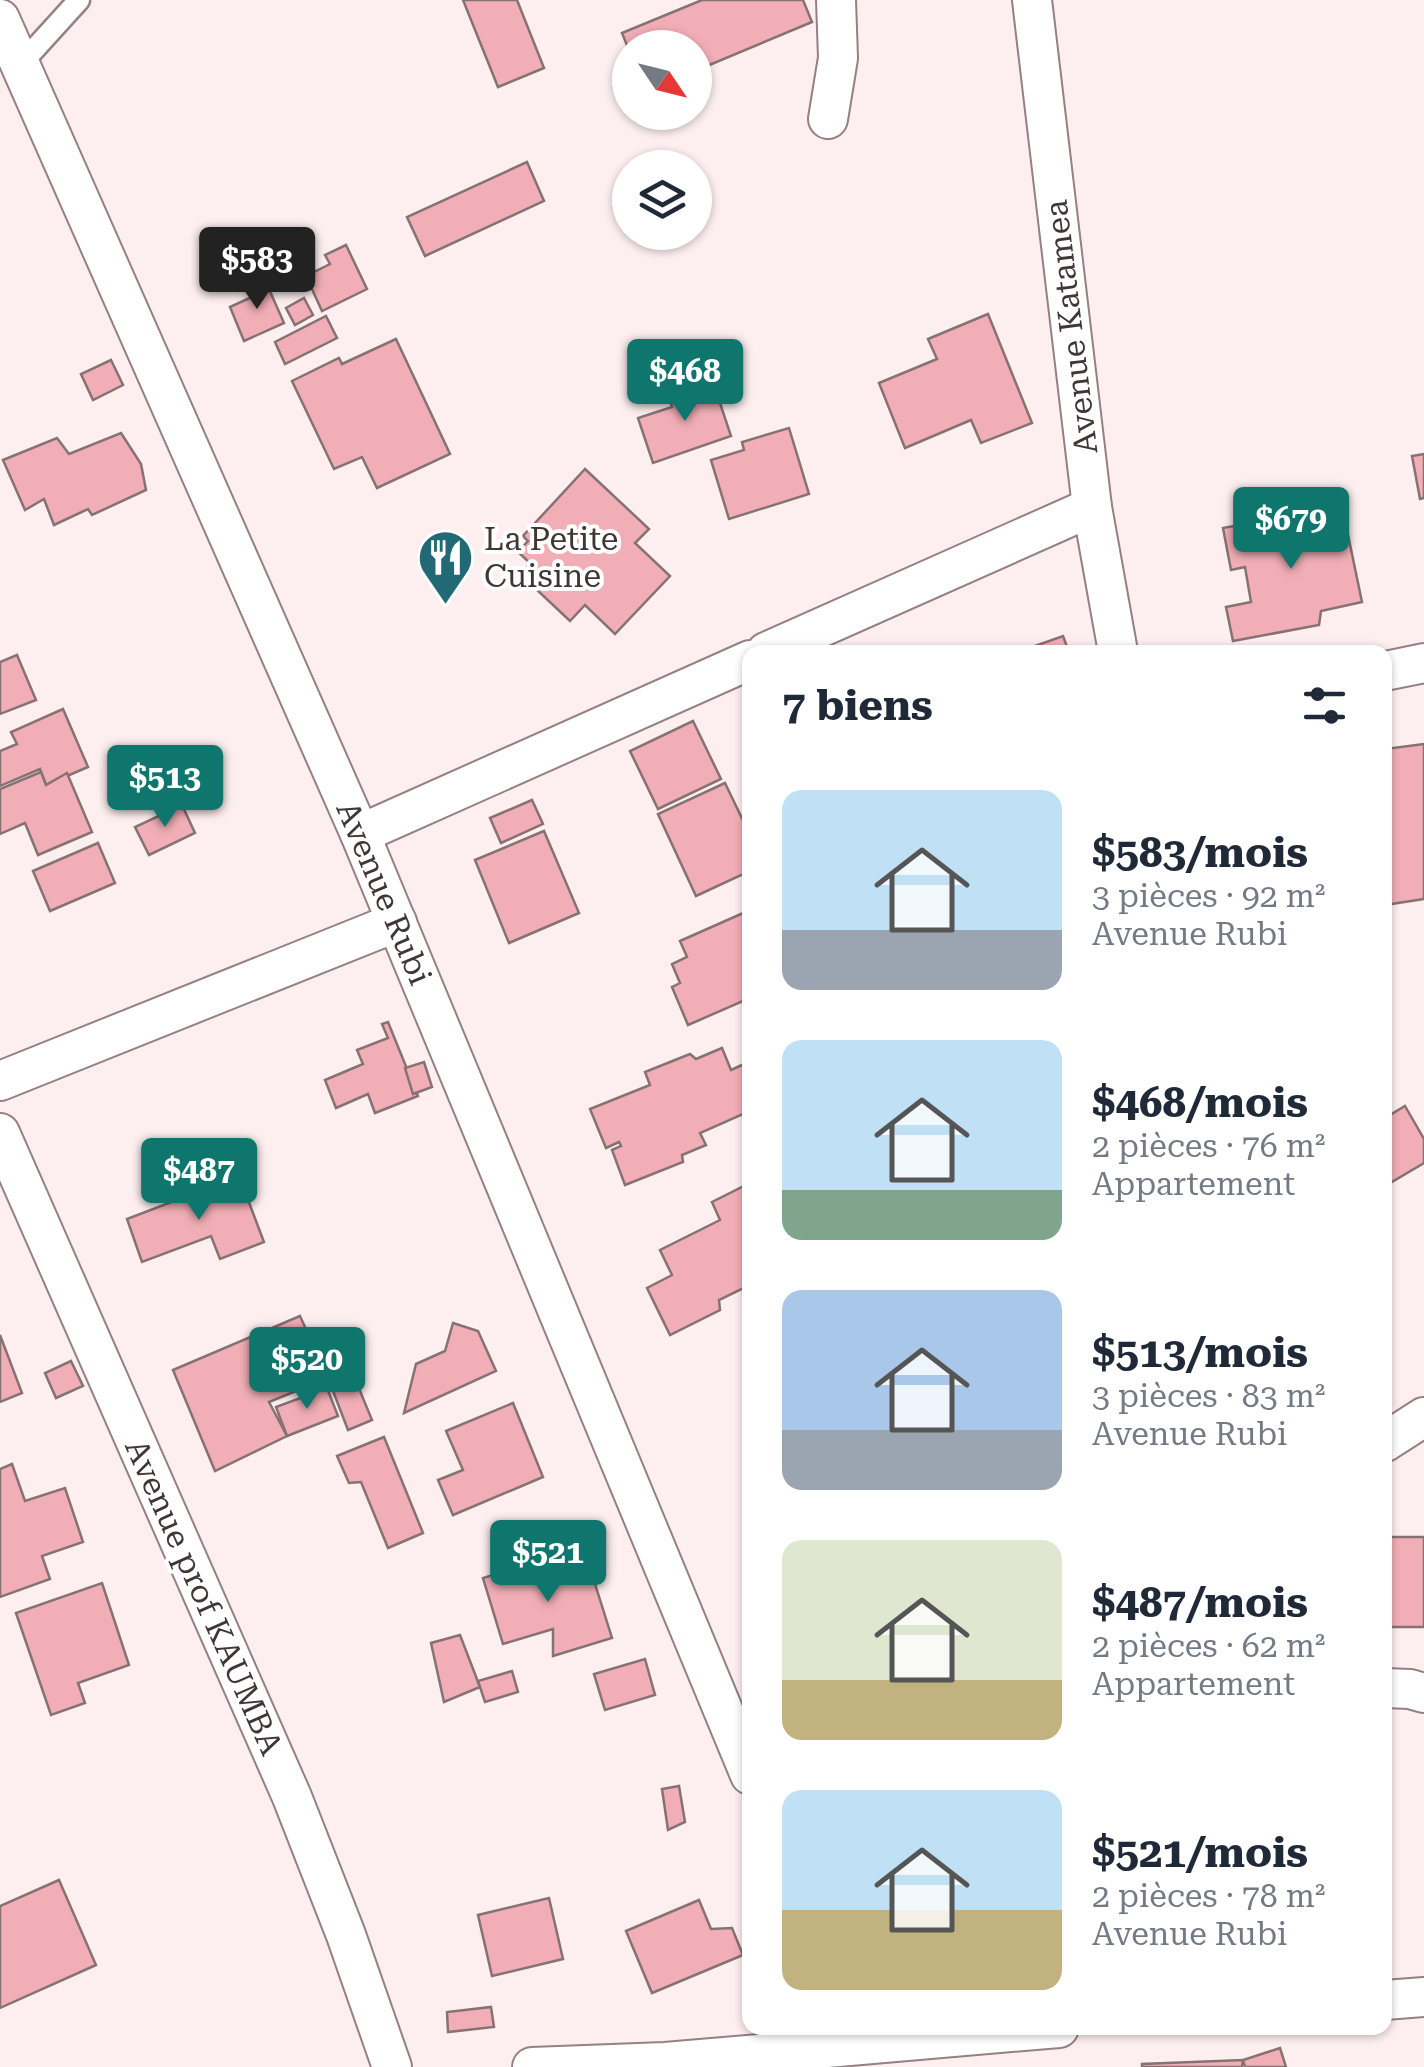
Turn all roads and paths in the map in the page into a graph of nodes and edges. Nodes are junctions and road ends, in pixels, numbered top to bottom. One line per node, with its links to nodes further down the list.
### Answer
1 (79, 0): 5 (lane)
2 (836, 0): 6 (street)
3 (1032, 0): 7 (street, Avenue Katamea)
4 (0, 19): 5 (street, Avenue Rubi)
5 (20, 65): 13 (street, Avenue Rubi)
6 (828, 119)
7 (1092, 506): 8 (street); 9 (street, Avenue Katamea)
8 (782, 645)
9 (1117, 645)
10 (1424, 663): 12 (street)
11 (742, 664): 13 (street)
12 (1392, 670)
13 (360, 834): 14 (street, Avenue Rubi)
14 (397, 922): 15 (street); 21 (street, Avenue Rubi)
15 (0, 1081)
16 (0, 1133): 27 (street, Avenue prof KAUMBA)
17 (1424, 1417): 18 (street)
18 (1392, 1438)
19 (1392, 1689): 20 (street)
20 (1424, 1694)
21 (742, 1755)
22 (1424, 1997): 23 (street)
23 (1392, 1999)
24 (883, 2035): 25 (street)
25 (858, 2036): 26 (street)
26 (665, 2064): 28 (street)
27 (392, 2067)
28 (532, 2067)

